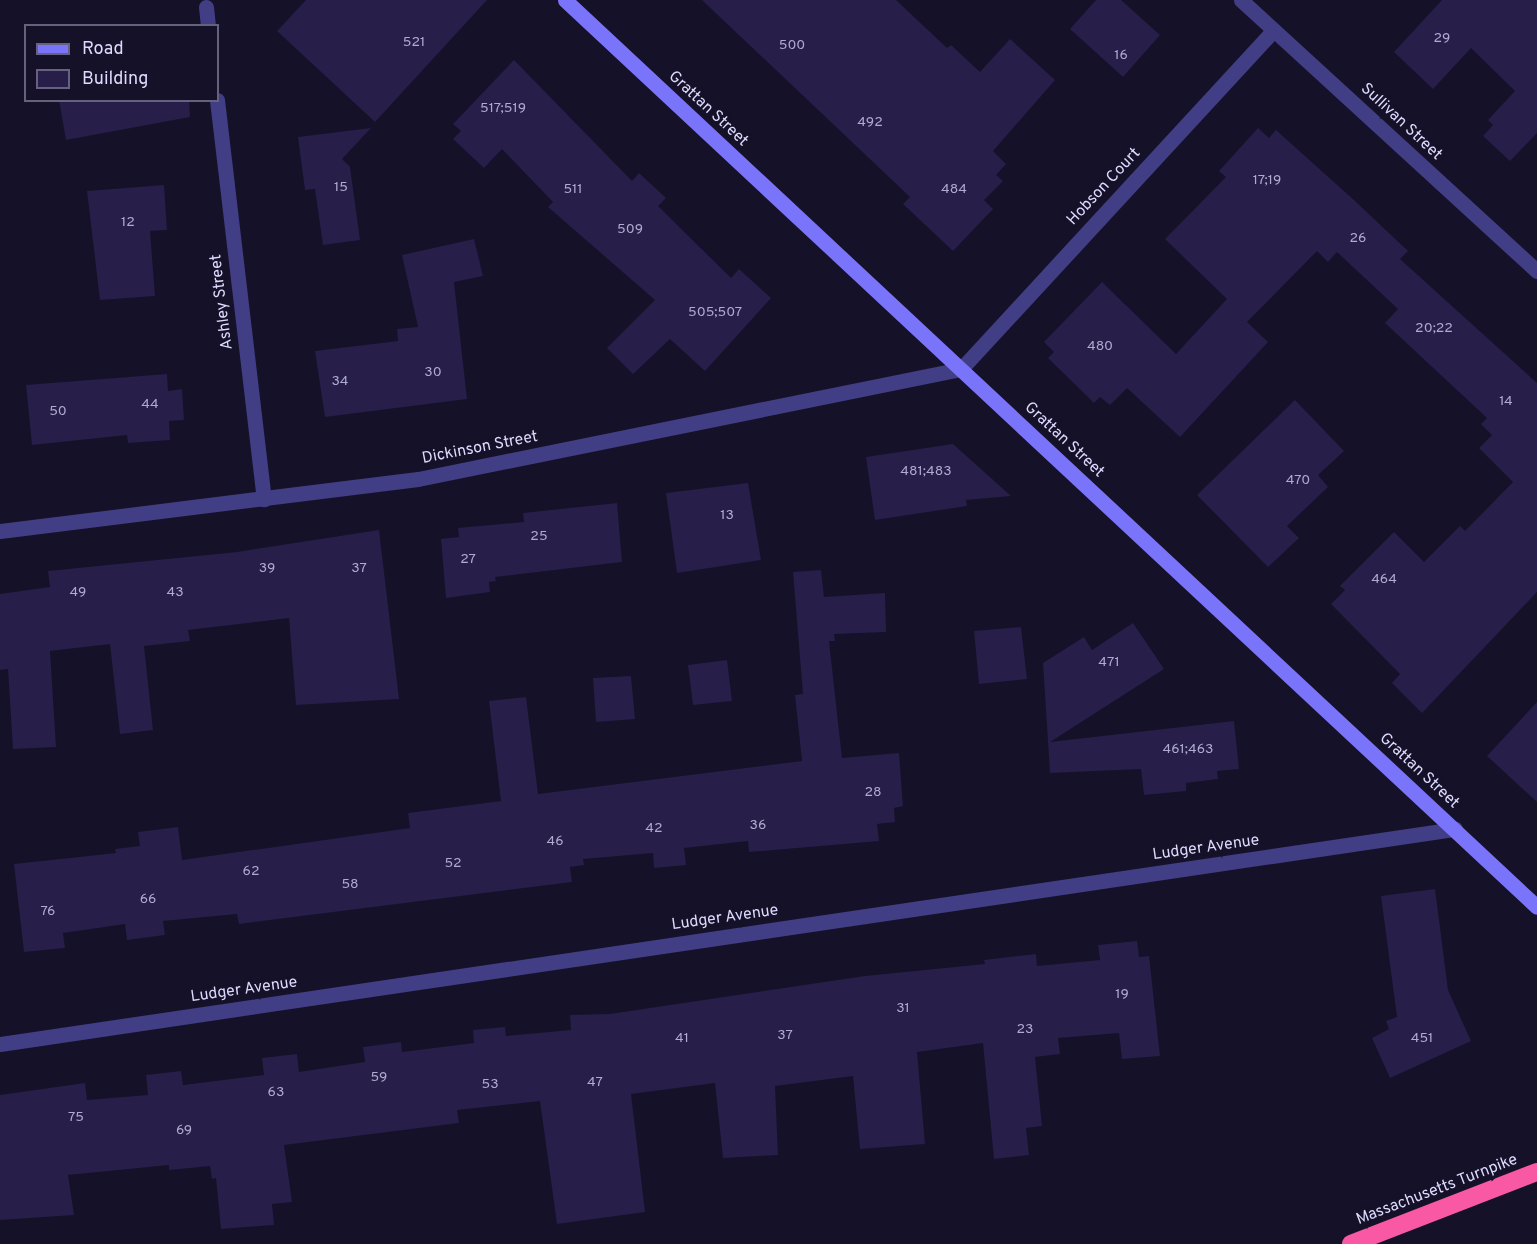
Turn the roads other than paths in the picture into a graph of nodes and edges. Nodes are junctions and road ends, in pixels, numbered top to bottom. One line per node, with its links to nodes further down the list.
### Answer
1 (565, 0): 8 (main road, Grattan Street)
2 (1241, 0): 5 (street, Sullivan Street)
3 (206, 7): 4 (street)
4 (208, 24)
5 (1274, 30): 7 (street, Sullivan Street); 8 (street, Hobson Court)
6 (217, 102): 9 (street, Ashley Street)
7 (1537, 271)
8 (961, 369): 9 (street, Dickinson Street); 11 (main road, Grattan Street)
9 (264, 499): 10 (street, Dickinson Street)
10 (0, 531)
11 (1455, 829): 12 (main road, Grattan Street); 13 (street, Ludger Avenue)
12 (1537, 907)
13 (0, 1044)
14 (1537, 1173): 15 (highway, Massachusetts Turnpike)
15 (1351, 1244)

